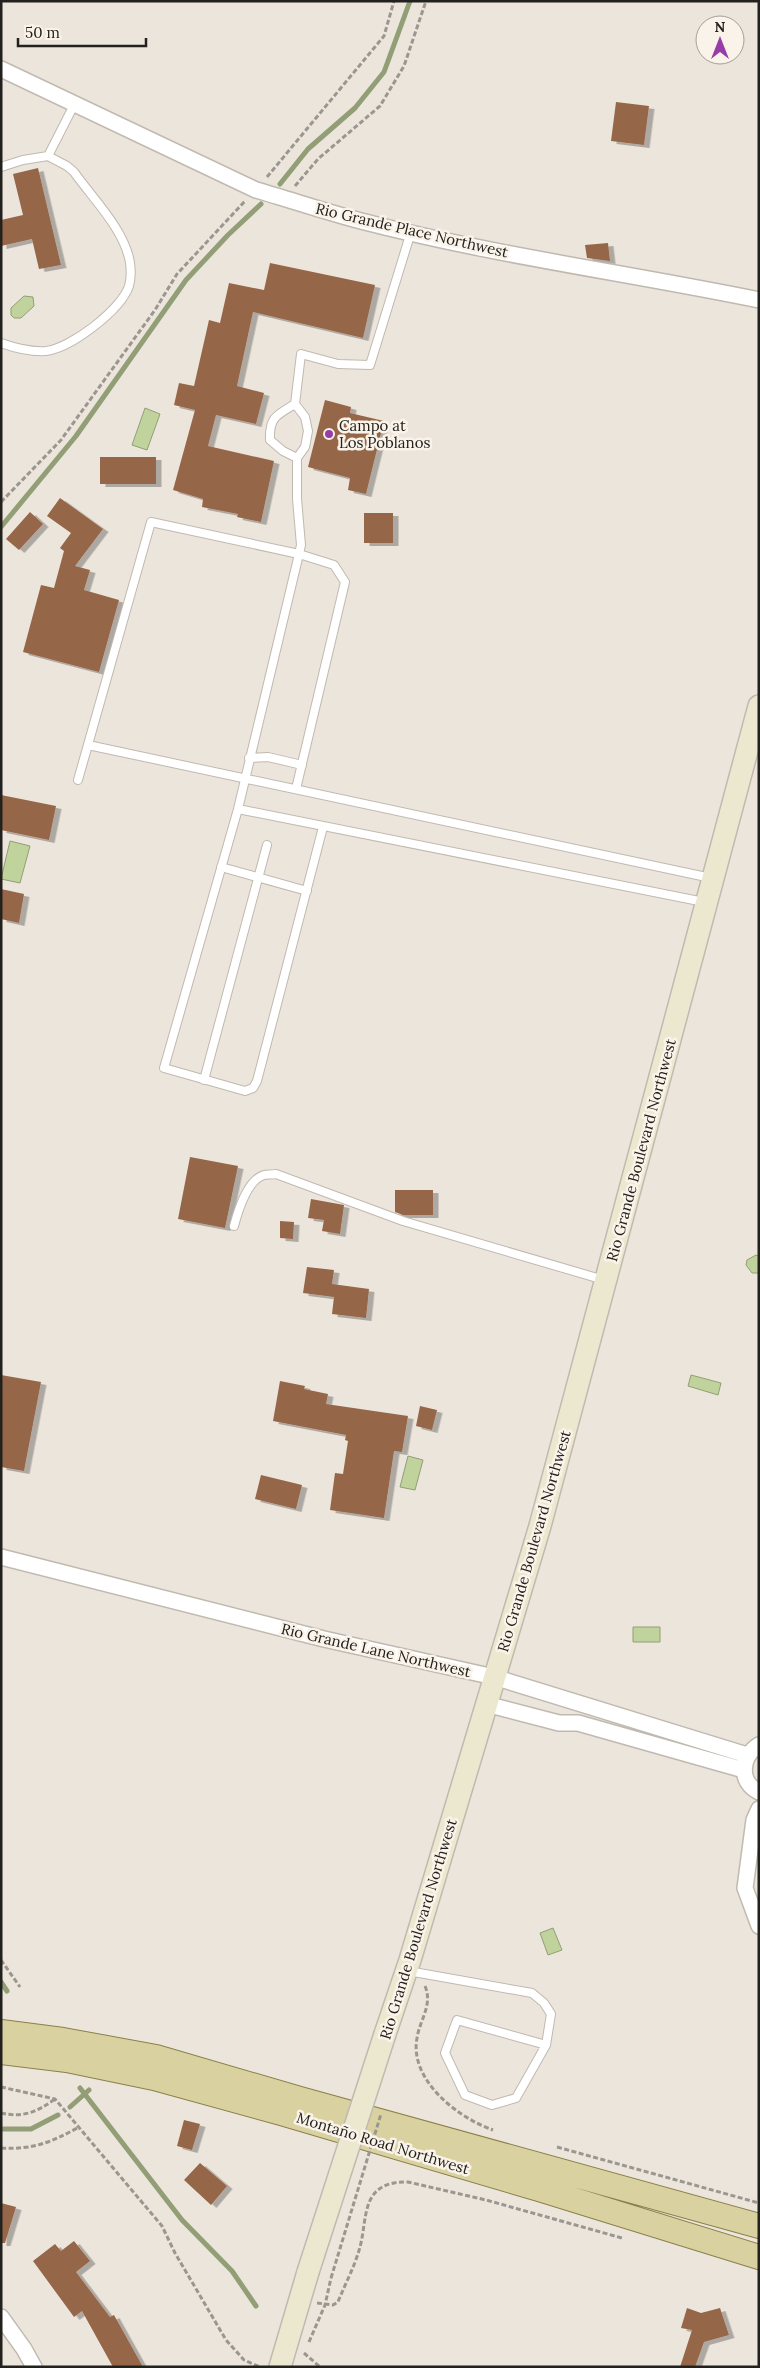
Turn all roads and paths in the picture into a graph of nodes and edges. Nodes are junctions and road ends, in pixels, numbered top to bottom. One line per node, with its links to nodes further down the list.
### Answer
1 (394, 1): 7 (path)
2 (426, 1): 8 (path)
3 (1, 69): 4 (street, Rio Grande Place Northwest)
4 (75, 103): 5 (lane); 7 (street, Rio Grande Place Northwest)
5 (48, 156): 6 (lane); 11 (lane)
6 (1, 167)
7 (256, 190): 8 (street, Rio Grande Place Northwest); 14 (path)
8 (285, 198): 9 (street, Rio Grande Place Northwest)
9 (411, 232): 10 (street, Rio Grande Place Northwest); 12 (lane)
10 (759, 300)
11 (1, 342)
12 (294, 404): 13 (lane); 13 (lane)
13 (297, 458): 15 (lane)
14 (1, 502)
15 (299, 554): 17 (lane); 18 (lane); 19 (lane)
16 (759, 706): 28 (street, Rio Grande Boulevard Northwest)
17 (88, 745): 20 (lane); 21 (lane)
18 (249, 758): 19 (lane); 20 (lane)
19 (302, 765): 22 (lane)
20 (244, 779): 22 (lane); 23 (lane)
21 (78, 780)
22 (296, 789): 28 (lane)
23 (238, 809): 24 (lane); 26 (lane)
24 (323, 827): 29 (lane); 30 (lane)
25 (267, 845): 27 (lane)
26 (221, 867): 27 (lane); 31 (lane)
27 (258, 878): 29 (lane); 31 (lane)
28 (713, 878): 30 (street, Rio Grande Boulevard Northwest)
29 (307, 891): 31 (lane)
30 (707, 903): 33 (street, Rio Grande Boulevard Northwest)
31 (204, 1080)
32 (234, 1226): 33 (lane)
33 (606, 1281): 35 (street, Rio Grande Boulevard Northwest)
34 (1, 1557): 35 (street, Rio Grande Lane Northwest)
35 (494, 1677): 36 (street, Rio Grande Boulevard Northwest); 37 (street, Rio Grande Lane Northwest)
36 (486, 1704): 38 (street); 45 (street, Rio Grande Boulevard Northwest)
37 (651, 1725): 38 (lane); 39 (street, Rio Grande Lane Northwest)
38 (647, 1742): 40 (street)
39 (753, 1750): 40 (street)
40 (744, 1770): 41 (street)
41 (759, 1792)
42 (759, 1809): 43 (street)
43 (759, 1926)
44 (1, 1960): 46 (path)
45 (406, 1971): 49 (lane); 69 (street, Rio Grande Boulevard Northwest, bridge)
46 (20, 1987)
47 (426, 1987): 56 (path)
48 (1, 2032): 60 (main road, Montaño Road Northwest)
49 (546, 2046): 49 (lane)
50 (1, 2052): 62 (main road, Montaño Road Northwest)
51 (1, 2087): 52 (path)
52 (55, 2099): 54 (path); 55 (path)
53 (382, 2110): 63 (path, bridge)
54 (1, 2113)
55 (79, 2126): 58 (path); 68 (path)
56 (499, 2132)
57 (555, 2147): 59 (path)
58 (1, 2148)
59 (759, 2203)
60 (759, 2226)
61 (626, 2239): 63 (path)
62 (759, 2257)
63 (325, 2305): 65 (path)
64 (1, 2317): 67 (street)
65 (304, 2353): 66 (path); 70 (path)
66 (300, 2360)
67 (34, 2367)
68 (260, 2367)
69 (280, 2367)
70 (320, 2367)

